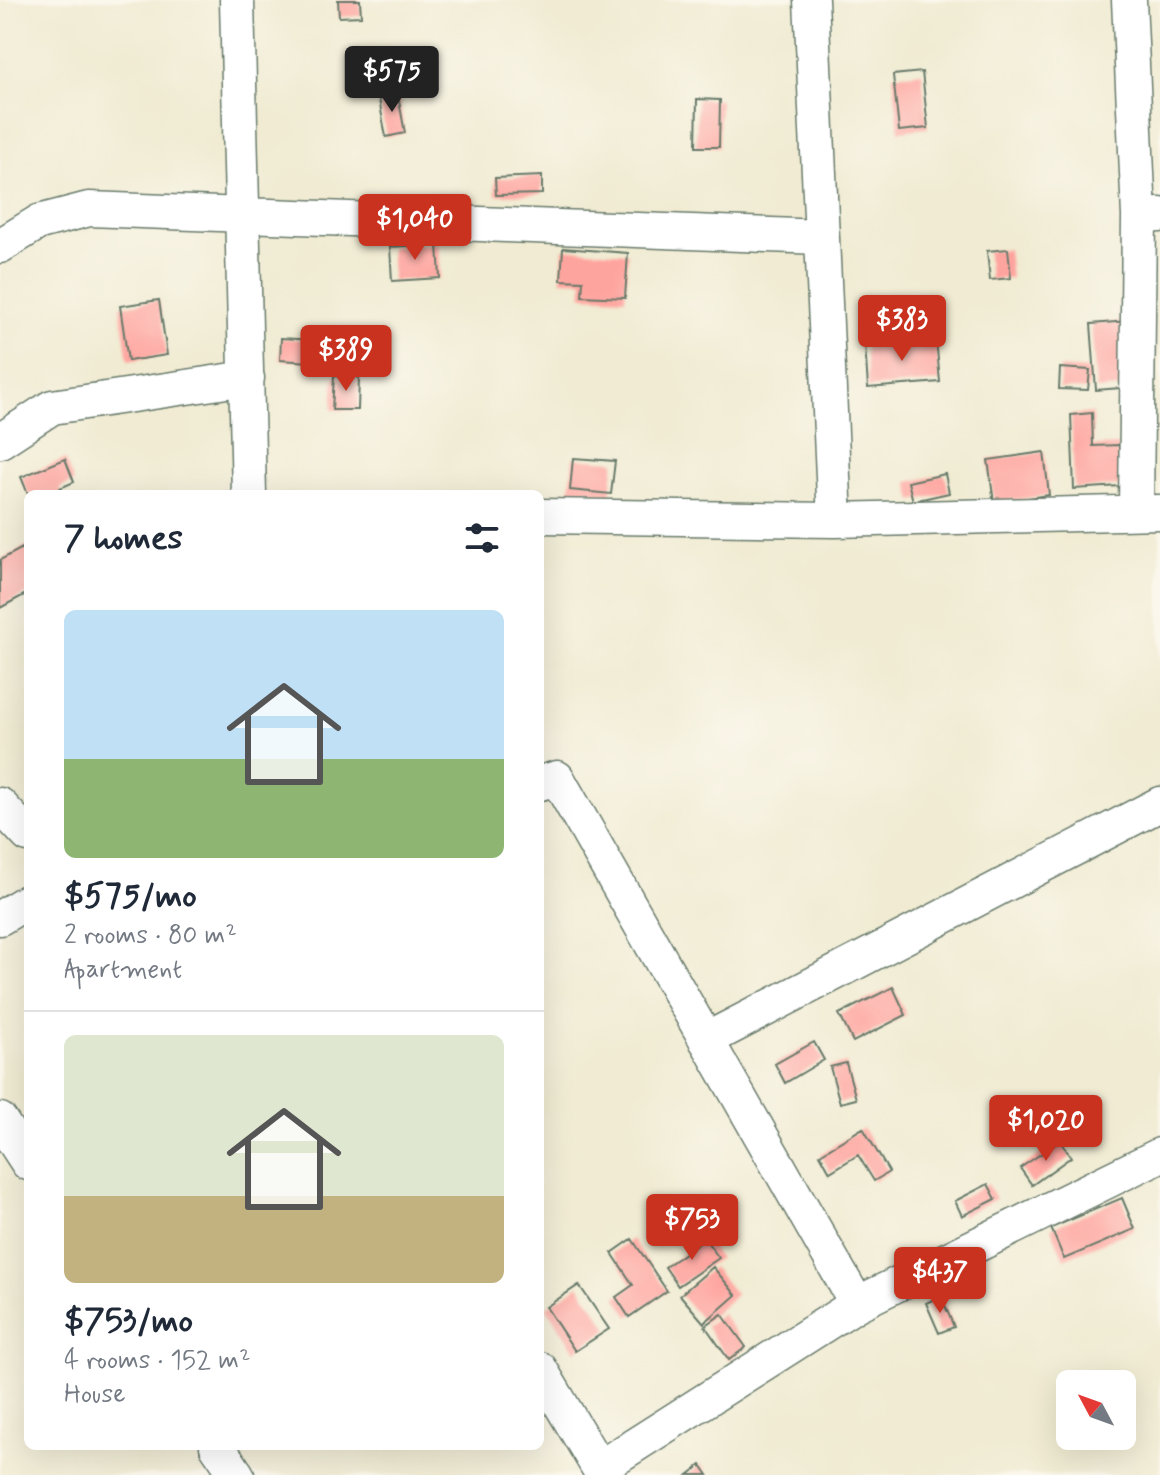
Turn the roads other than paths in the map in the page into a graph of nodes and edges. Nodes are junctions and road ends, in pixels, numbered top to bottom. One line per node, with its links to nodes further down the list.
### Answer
1 (237, 0): 4 (street)
2 (811, 0): 6 (street)
3 (1129, 0): 5 (street)
4 (245, 216): 6 (street); 7 (street); 8 (street)
5 (1150, 216): 11 (street)
6 (822, 237): 13 (street)
7 (0, 246)
8 (247, 378): 9 (street); 10 (street)
9 (0, 441)
10 (249, 490)
11 (1148, 511): 13 (street)
12 (544, 516): 13 (street)
13 (835, 520)
14 (544, 782): 20 (street)
15 (1160, 804): 20 (street)
16 (0, 805): 17 (street)
17 (24, 831)
18 (24, 903): 19 (street)
19 (0, 918)
20 (706, 1040): 24 (street)
21 (0, 1120): 23 (street)
22 (1160, 1155): 24 (street)
23 (24, 1157)
24 (857, 1304): 27 (street)
25 (544, 1376): 27 (street)
26 (220, 1450): 28 (street)
27 (601, 1472)
28 (237, 1475)

